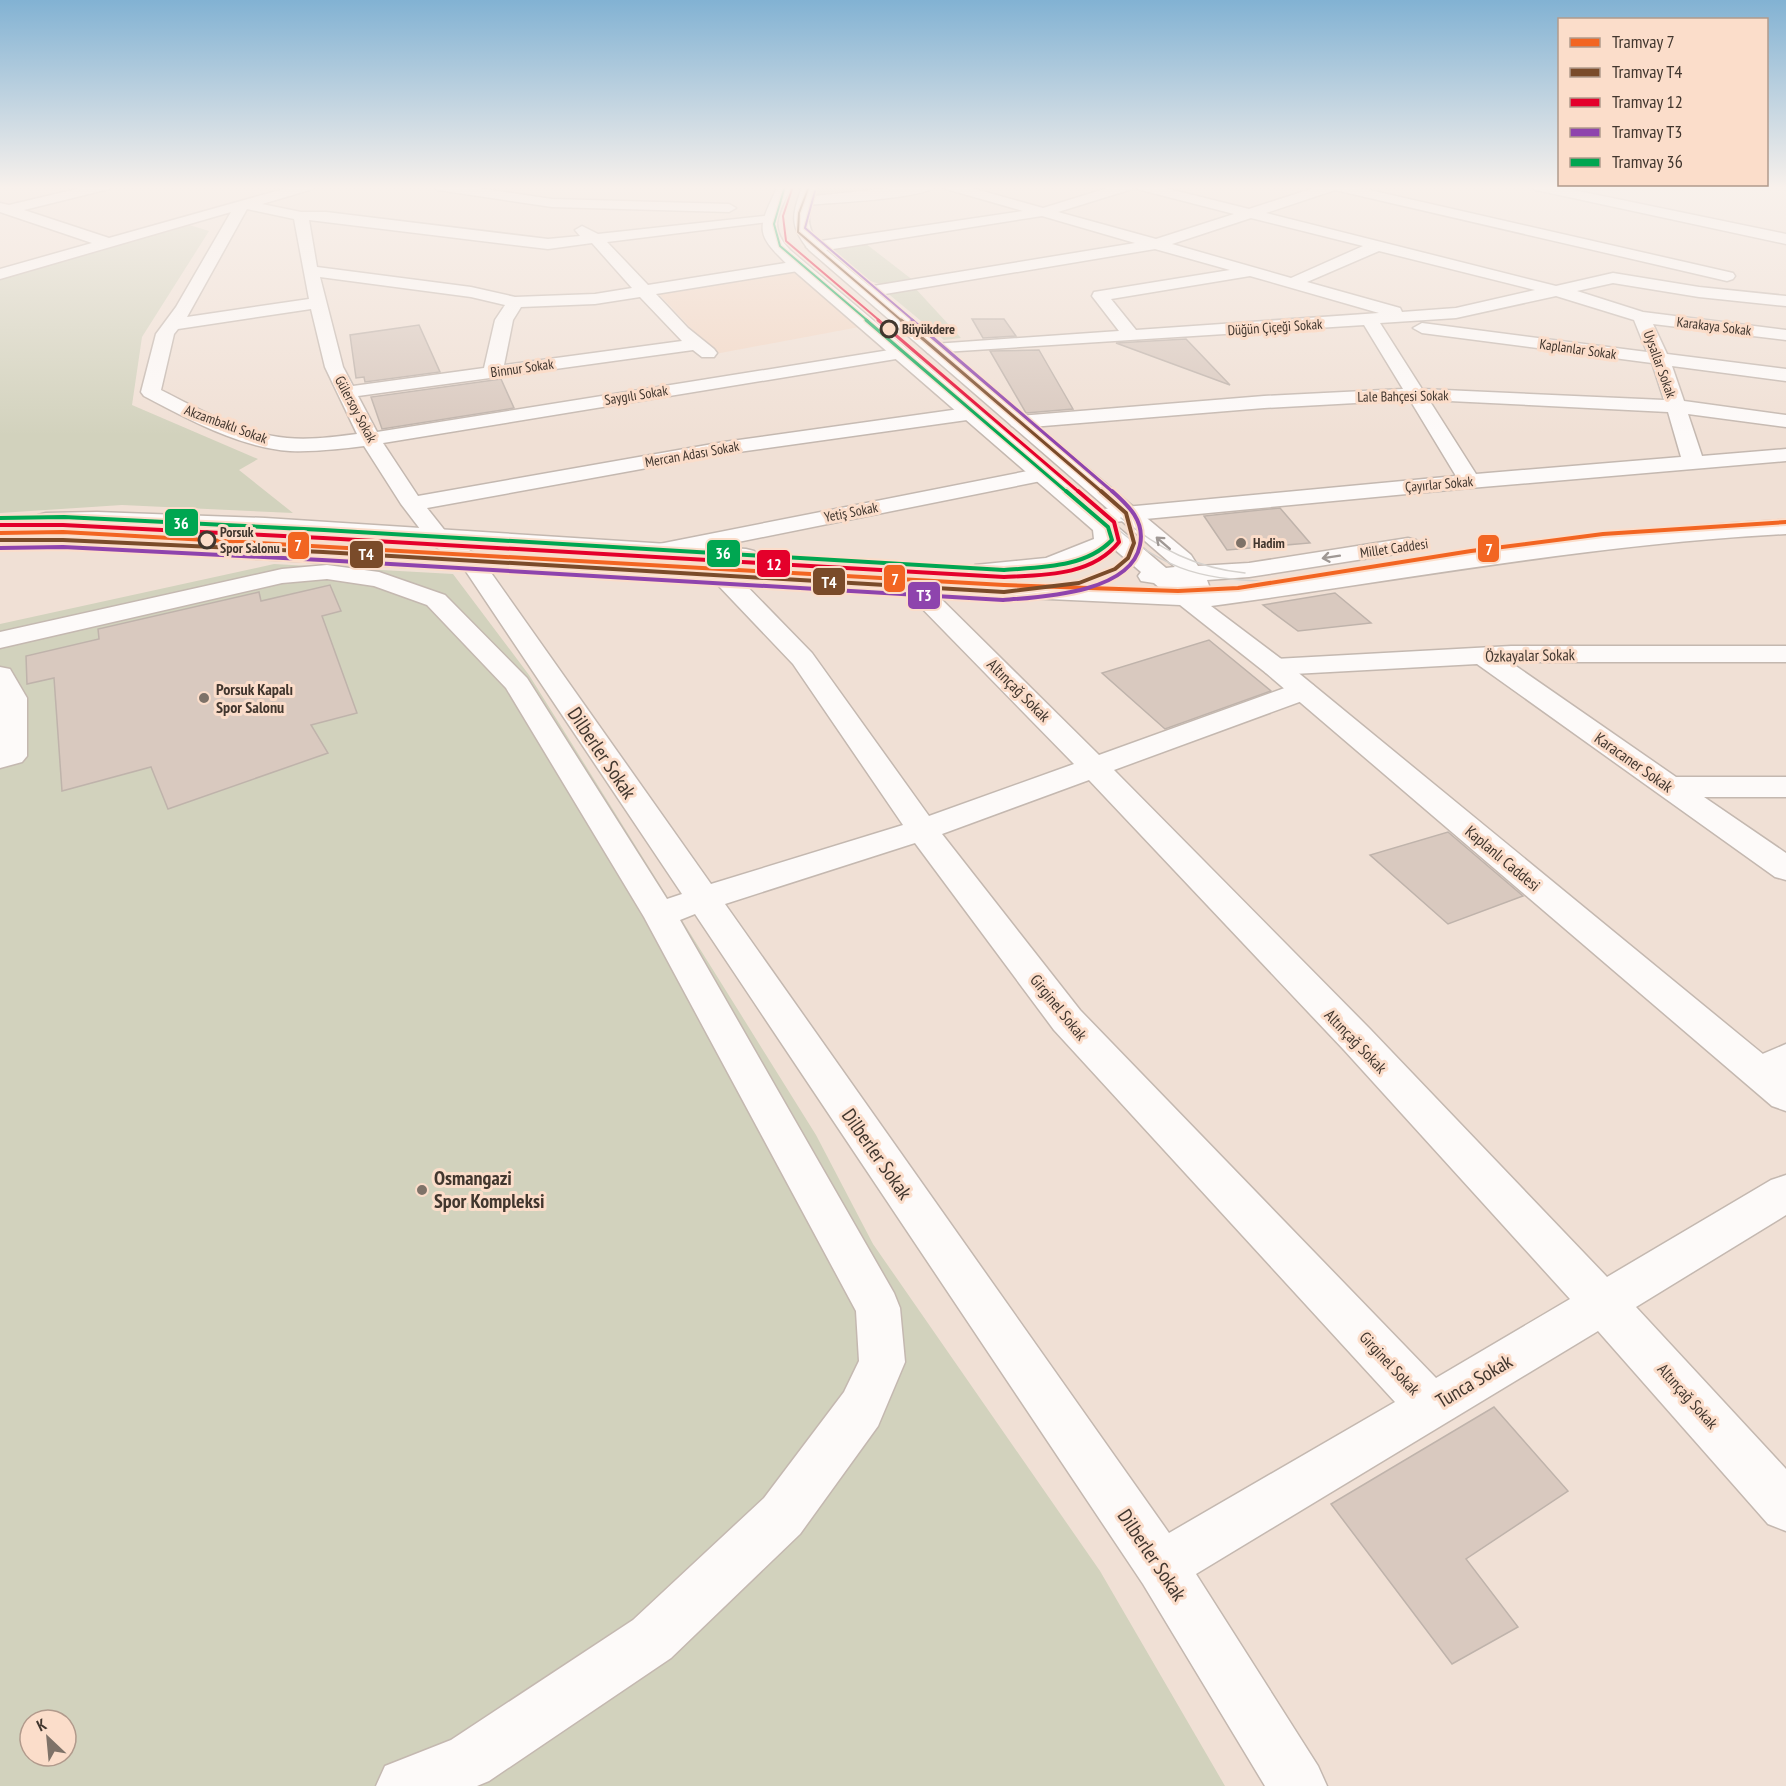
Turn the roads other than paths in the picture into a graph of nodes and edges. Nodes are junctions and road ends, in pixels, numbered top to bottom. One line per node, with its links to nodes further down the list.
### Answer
1 (16, 269): 14 (street)
2 (205, 269): 26 (street, Akzambaklı Sokak)
3 (624, 269): 18 (street)
4 (778, 269): 18 (street)
5 (802, 269): 31 (street, Kaplanlı Caddesi)
6 (840, 269): 19 (street, Kaplanlı Caddesi)
7 (1004, 269): 19 (street)
8 (1245, 269): 13 (street)
9 (1323, 269): 15 (street)
10 (1470, 269): 17 (street, Uysallar Sokak)
11 (1696, 269): 16 (street)
12 (310, 271): 21 (street); 22 (street, Gülersoy Sokak)
13 (1254, 272): 15 (street); 28 (street)
14 (0, 274)
15 (1292, 283): 23 (street)
16 (1786, 290)
17 (1556, 291): 20 (street, Düğün Çiçeği Sokak); 23 (street, Düğün Çiçeği Sokak); 24 (street, Uysallar Sokak)
18 (644, 292): 21 (street); 29 (street)
19 (867, 292): 30 (street, Kaplanlı Caddesi)
20 (1786, 301)
21 (515, 302): 33 (street)
22 (319, 303): 26 (street); 36 (street, Gülersoy Sokak)
23 (1413, 317): 25 (street, Düğün Çiçeği Sokak)
24 (1641, 317): 27 (street, Karakaya Sokak); 32 (street, Uysallar Sokak)
25 (1370, 321): 28 (street, Düğün Çiçeği Sokak); 32 (street, Kaplanlar Sokak); 37 (street)
26 (174, 324): 42 (street, Akzambaklı Sokak)
27 (1786, 335)
28 (1132, 336): 30 (street, Düğün Çiçeği Sokak)
29 (696, 344): 33 (street, Binnur Sokak); 35 (street)
30 (934, 349): 41 (street, Kaplanlı Caddesi)
31 (902, 353): 35 (street, Saygılı Sokak); 39 (street, Kaplanlı Caddesi)
32 (1661, 360): 34 (street, Kaplanlar Sokak); 38 (street, Uysallar Sokak)
33 (493, 372): 36 (street, Binnur Sokak)
34 (1786, 375)
35 (737, 378): 42 (street, Saygılı Sokak)
36 (348, 393): 42 (street, Gülersoy Sokak)
37 (1415, 394): 38 (street, Lale Bahçesi Sokak); 41 (street, Lale Bahçesi Sokak); 46 (street)
38 (1676, 406): 40 (street, Lale Bahçesi Sokak); 44 (street, Uysallar Sokak)
39 (974, 414): 45 (street, Kaplanlı Caddesi); 47 (street, Mercan Adası Sokak)
40 (1786, 421)
41 (1019, 422): 49 (street, Kaplanlı Caddesi)
42 (370, 439): 47 (street, Gülersoy Sokak)
43 (1786, 455): 44 (street, Çayırlar Sokak)
44 (1693, 462): 46 (street, Çayırlar Sokak)
45 (1043, 474): 50 (street, Kaplanlı Caddesi); 57 (street, Yetiş Sokak)
46 (1470, 481): 49 (street, Çayırlar Sokak)
47 (412, 504): 54 (street, Gülersoy Sokak)
48 (1786, 509): 52 (street)
49 (1129, 513): 50 (street, Çayırlar Sokak); 60 (street, Kaplanlı Caddesi, one-way to 49)
50 (1099, 522): 59 (street, Millet Caddesi); 61 (street, Kaplanlı Caddesi)
51 (0, 523): 54 (street, Millet Caddesi)
52 (1574, 523)
53 (1786, 527): 64 (street, Millet Caddesi)
54 (438, 537): 57 (street, Millet Caddesi); 58 (street, Dilberler Sokak)
55 (0, 538): 58 (street, Millet Caddesi)
56 (1435, 542): 60 (street, Millet Caddesi, one-way to 60)
57 (659, 550): 59 (street, Millet Caddesi)
58 (474, 565): 62 (street, Millet Caddesi); 77 (street, Dilberler Sokak)
59 (1002, 571): 61 (street, Millet Caddesi)
60 (1193, 575): 61 (street, Millet Caddesi); 64 (street, Kaplanlı Caddesi)
61 (1161, 576): 64 (street, Kaplanlı Caddesi)
62 (724, 577): 63 (street, Millet Caddesi); 75 (street, Girginel Sokak)
63 (914, 586): 64 (street, Millet Caddesi); 72 (street, Altınçağ Sokak)
64 (1203, 607): 68 (street, Kaplanlı Caddesi)
65 (0, 640): 78 (street)
66 (1786, 654): 67 (street, Özkayalar Sokak)
67 (1482, 655): 68 (street, Özkayalar Sokak); 73 (street, Karacaner Sokak)
68 (1275, 667): 70 (street, Kaplanlı Caddesi)
69 (0, 675): 71 (street)
70 (1303, 691): 72 (street); 79 (street, Kaplanlı Caddesi)
71 (0, 759)
72 (1096, 766): 75 (street); 81 (street, Altınçağ Sokak)
73 (1670, 787): 74 (street); 76 (street, Karacaner Sokak)
74 (1786, 788)
75 (922, 830): 77 (street); 82 (street, Girginel Sokak)
76 (1786, 869)
77 (702, 899): 78 (street); 84 (street, Dilberler Sokak)
78 (660, 915): 85 (street)
79 (1777, 1076)
80 (1786, 1192): 81 (street, Tunca Sokak)
81 (1604, 1302): 82 (street, Tunca Sokak); 83 (street, Altınçağ Sokak)
82 (1431, 1407): 84 (street, Tunca Sokak)
83 (1786, 1506)
84 (1161, 1566): 86 (street, Dilberler Sokak)
85 (405, 1786)
86 (1298, 1786)

